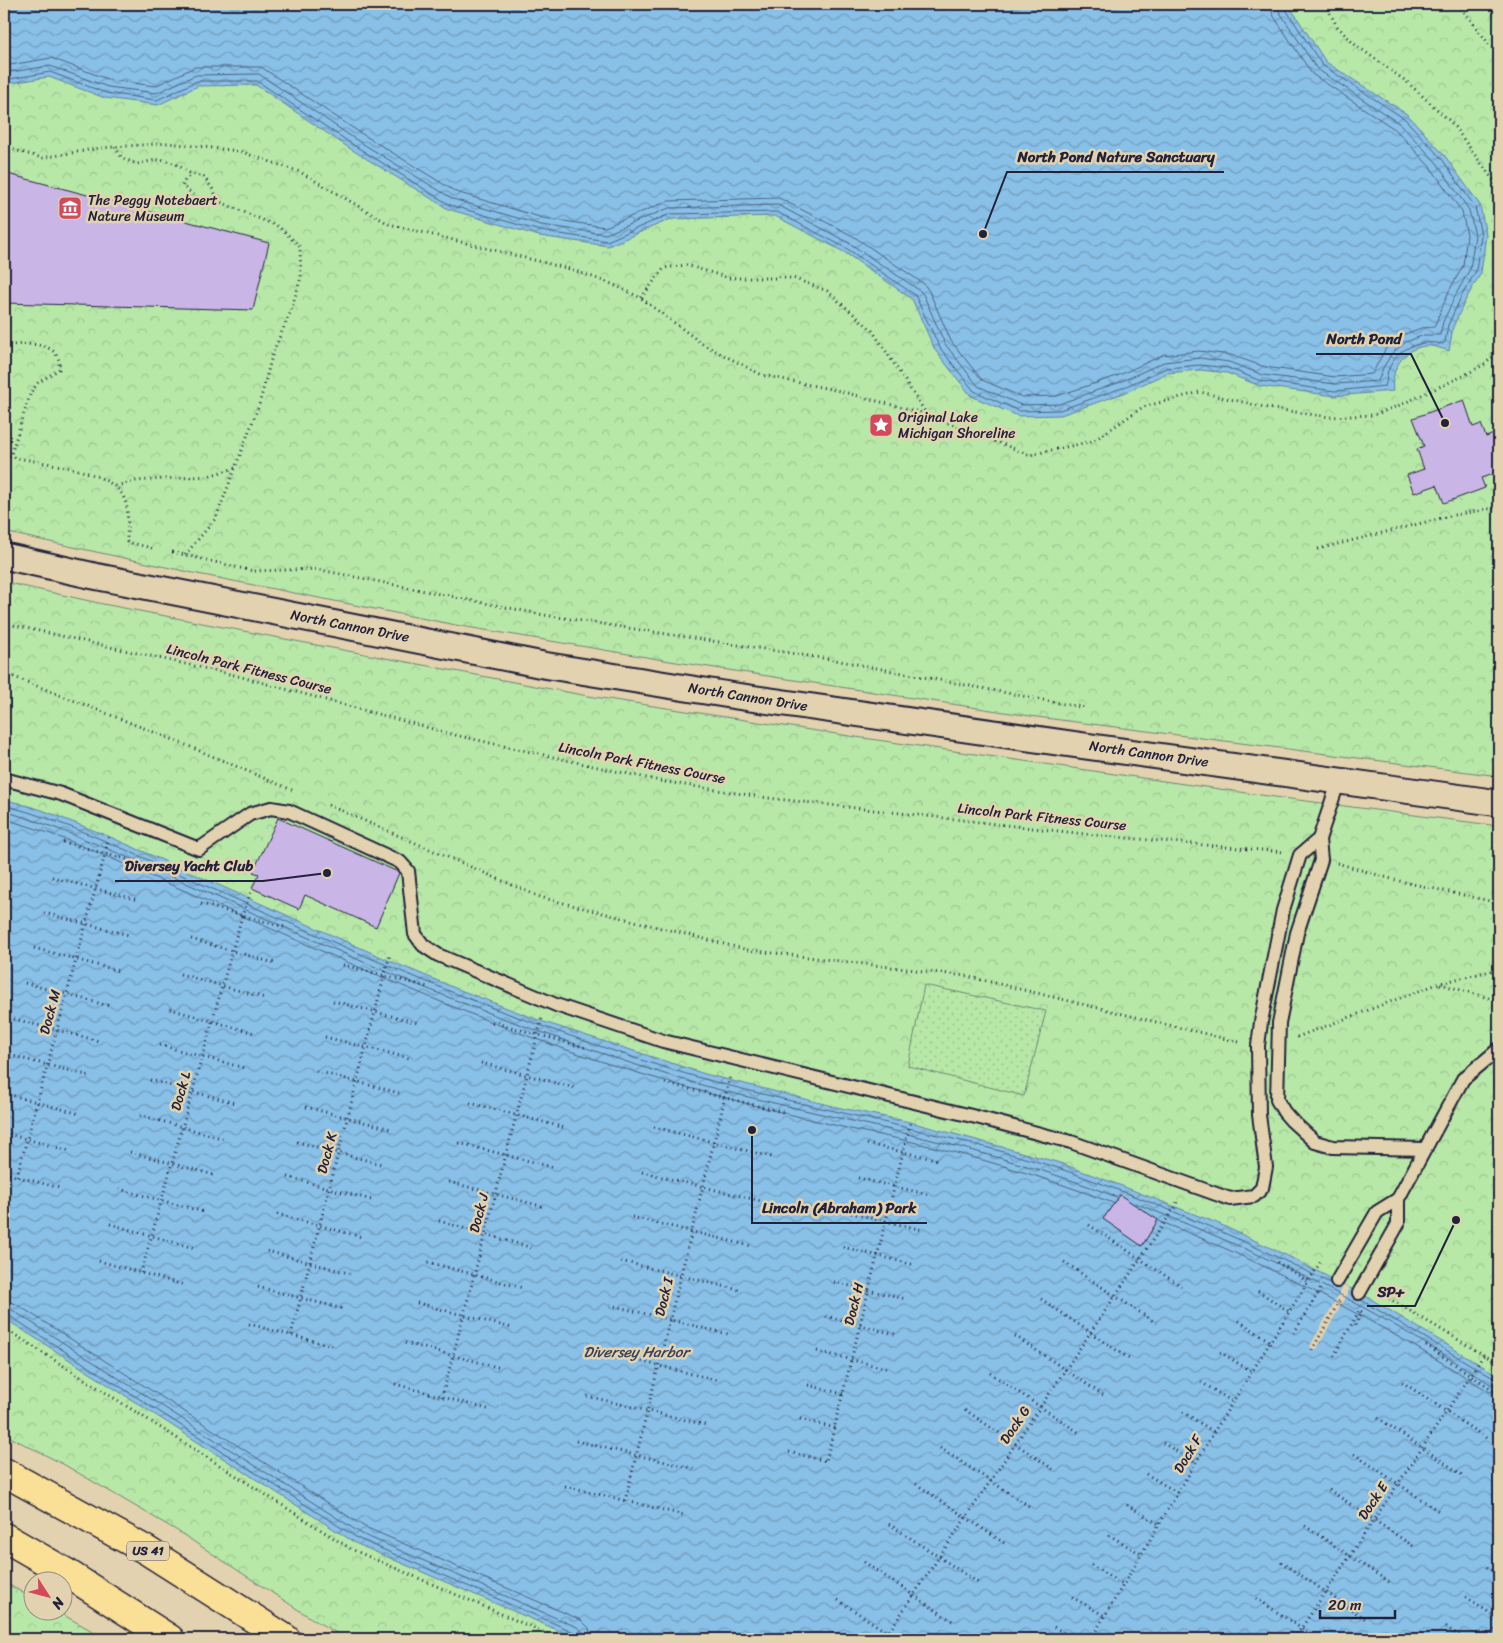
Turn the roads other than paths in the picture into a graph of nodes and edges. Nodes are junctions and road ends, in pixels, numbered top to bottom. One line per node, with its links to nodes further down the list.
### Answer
1 (4, 556): 3 (street, North Cannon Drive)
2 (4, 779): 8 (lane)
3 (1340, 780): 4 (street, North Cannon Drive); 5 (lane)
4 (1499, 803)
5 (1319, 839): 7 (lane); 8 (lane)
6 (1499, 1049): 9 (lane)
7 (1278, 1100): 8 (lane); 9 (lane)
8 (1259, 1101)
9 (1425, 1149): 10 (lane)
10 (1398, 1199): 11 (lane); 12 (lane)
11 (1336, 1281)
12 (1361, 1299)
13 (4, 1472): 16 (highway, US 41)
14 (4, 1537): 15 (highway)
15 (170, 1639)
16 (286, 1639)

